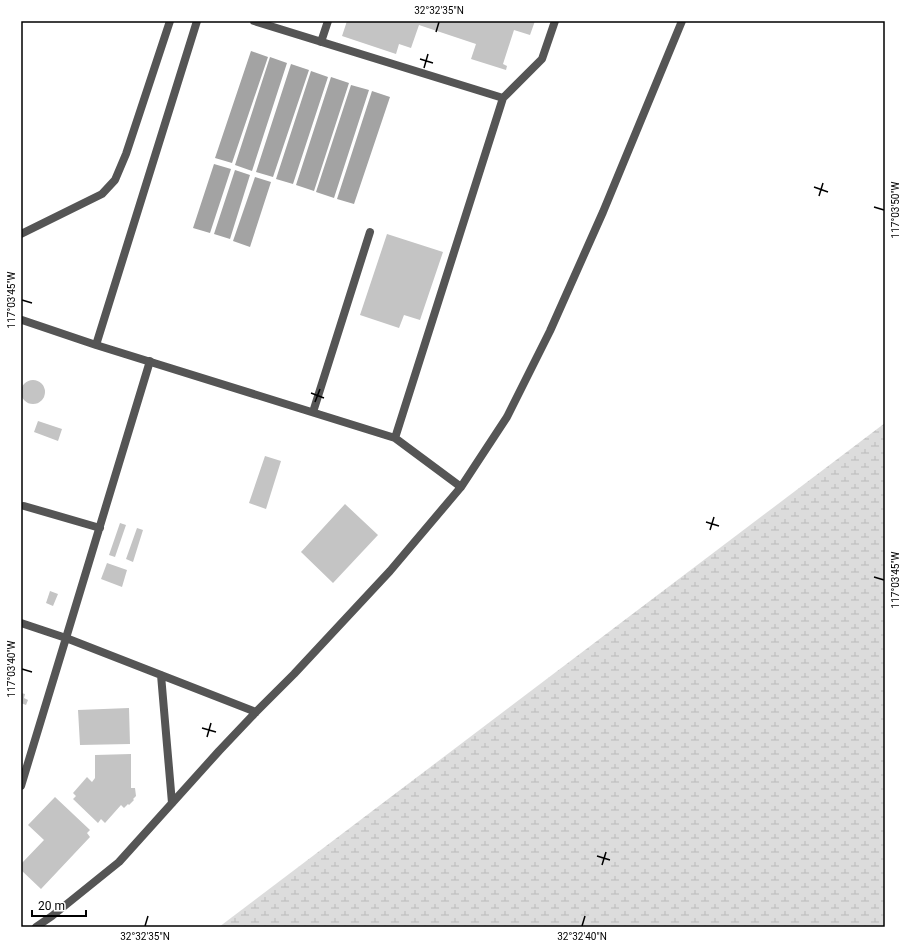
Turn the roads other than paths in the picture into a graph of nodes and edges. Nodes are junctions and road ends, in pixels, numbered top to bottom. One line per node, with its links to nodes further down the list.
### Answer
1 (170, 21): 10 (lane)
2 (197, 21): 12 (lane)
3 (254, 21): 7 (lane)
4 (328, 21): 7 (lane)
5 (554, 21): 8 (lane)
6 (682, 21): 16 (lane)
7 (321, 42): 8 (lane)
8 (503, 98): 15 (lane)
9 (370, 232): 14 (lane)
10 (21, 234)
11 (22, 320): 12 (lane)
12 (96, 345): 13 (lane)
13 (150, 361): 14 (lane); 18 (lane)
14 (313, 412): 15 (lane)
15 (395, 438): 16 (lane)
16 (461, 487): 22 (lane)
17 (24, 506): 18 (lane)
18 (100, 528): 20 (lane)
19 (21, 623): 20 (lane)
20 (66, 638): 21 (lane); 23 (lane)
21 (161, 675): 22 (lane); 24 (lane)
22 (256, 712): 24 (lane)
23 (21, 786)
24 (172, 803): 25 (lane)
25 (36, 927)

